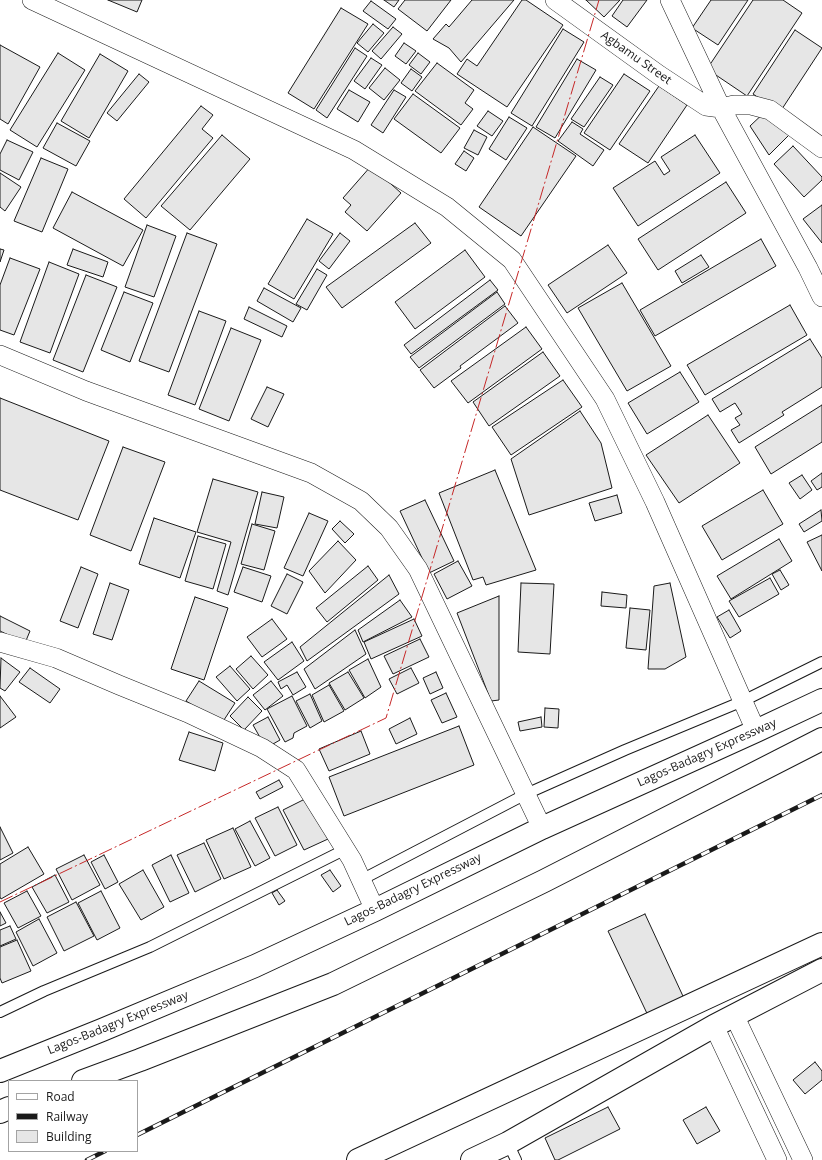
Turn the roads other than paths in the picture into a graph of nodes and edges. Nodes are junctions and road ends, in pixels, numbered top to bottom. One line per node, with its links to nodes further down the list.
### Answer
1 (32, 0): 11 (street)
2 (555, 0): 4 (street, Agbamu Street)
3 (670, 0): 4 (street)
4 (721, 108): 5 (street); 6 (street)
5 (822, 148)
6 (822, 297)
7 (0, 355): 14 (street)
8 (0, 642): 16 (street)
9 (822, 662): 11 (lane)
10 (822, 700): 12 (main road, Lagos-Badagry Expressway)
11 (743, 701): 12 (street); 14 (lane)
12 (756, 732): 15 (main road, Lagos-Badagry Expressway)
13 (822, 739): 25 (main road)
14 (526, 794): 15 (street); 17 (lane)
15 (542, 828): 18 (main road, Lagos-Badagry Expressway)
16 (346, 848): 17 (street); 21 (lane)
17 (361, 880): 18 (street)
18 (374, 910): 24 (main road, Lagos-Badagry Expressway)
19 (822, 944): 27 (main road)
20 (822, 970): 22 (main road)
21 (0, 1012)
22 (734, 1015): 23 (main road); 30 (street)
23 (714, 1026): 26 (main road); 29 (street)
24 (0, 1071)
25 (86, 1080)
26 (512, 1151): 28 (main road)
27 (358, 1160)
28 (472, 1160)
29 (777, 1160)
30 (803, 1160)

